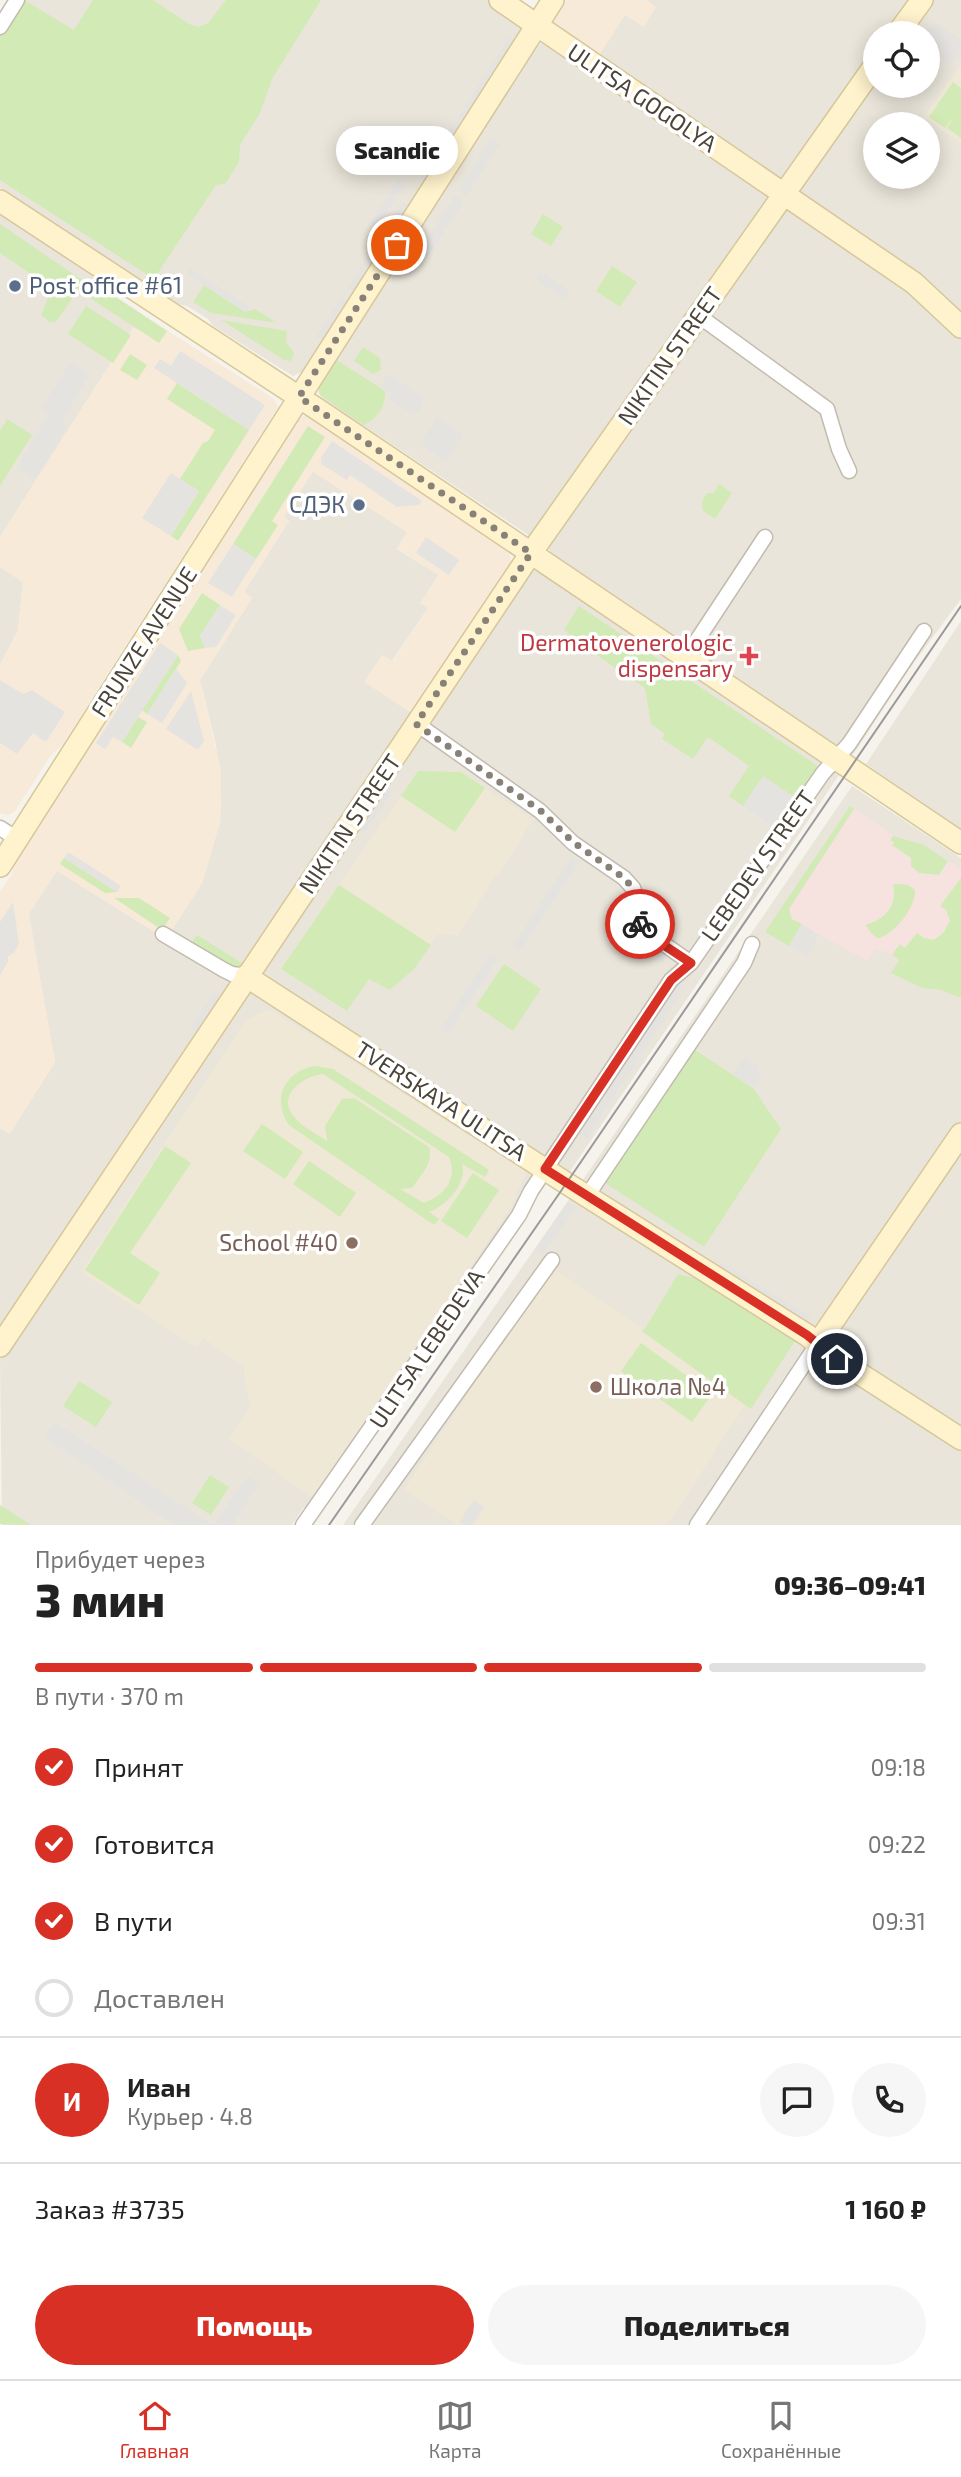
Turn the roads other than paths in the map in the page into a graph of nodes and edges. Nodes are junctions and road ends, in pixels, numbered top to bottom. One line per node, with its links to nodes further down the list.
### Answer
1 (17, 0): 7 (street)
2 (500, 0): 6 (street, ULITSA GOGOLYA)
3 (553, 0): 6 (street)
4 (922, 0): 5 (street)
5 (907, 21)
6 (537, 26): 9 (street, ULITSA GOGOLYA); 13 (street)
7 (0, 27)
8 (863, 82): 9 (street, NIKITIN STREET)
9 (785, 195): 11 (street, NIKITIN STREET); 12 (street, ULITSA GOGOLYA)
10 (0, 201): 13 (street)
11 (699, 316): 14 (street); 16 (street, NIKITIN STREET)
12 (961, 327)
13 (299, 397): 16 (street); 21 (street)
14 (849, 471)
15 (765, 537): 18 (street)
16 (531, 553): 18 (street); 19 (street, NIKITIN STREET)
17 (924, 631): 20 (street, LEBEDEV STREET)
18 (686, 657): 20 (street)
19 (416, 724): 26 (street); 27 (street, NIKITIN STREET)
20 (835, 759): 22 (street); 26 (street, LEBEDEV STREET)
21 (9, 833): 23 (street)
22 (961, 843)
23 (0, 866)
24 (163, 933): 27 (street, TVERSKAYA ULITSA)
25 (752, 944): 30 (street, LEBEDEV STREET)
26 (691, 963): 29 (street, LEBEDEV STREET)
27 (246, 976): 29 (street, TVERSKAYA ULITSA); 33 (street, NIKITIN STREET)
28 (961, 1134): 32 (street)
29 (545, 1169): 30 (street, TVERSKAYA ULITSA); 35 (street, ULITSA LEBEDEVA)
30 (587, 1196): 32 (street, TVERSKAYA ULITSA)
31 (552, 1260): 36 (street, ULITSA LEBEDEVA)
32 (818, 1343): 34 (street, TVERSKAYA ULITSA); 37 (street)
33 (0, 1346)
34 (961, 1439)
35 (303, 1525)
36 (362, 1525)
37 (698, 1525)

